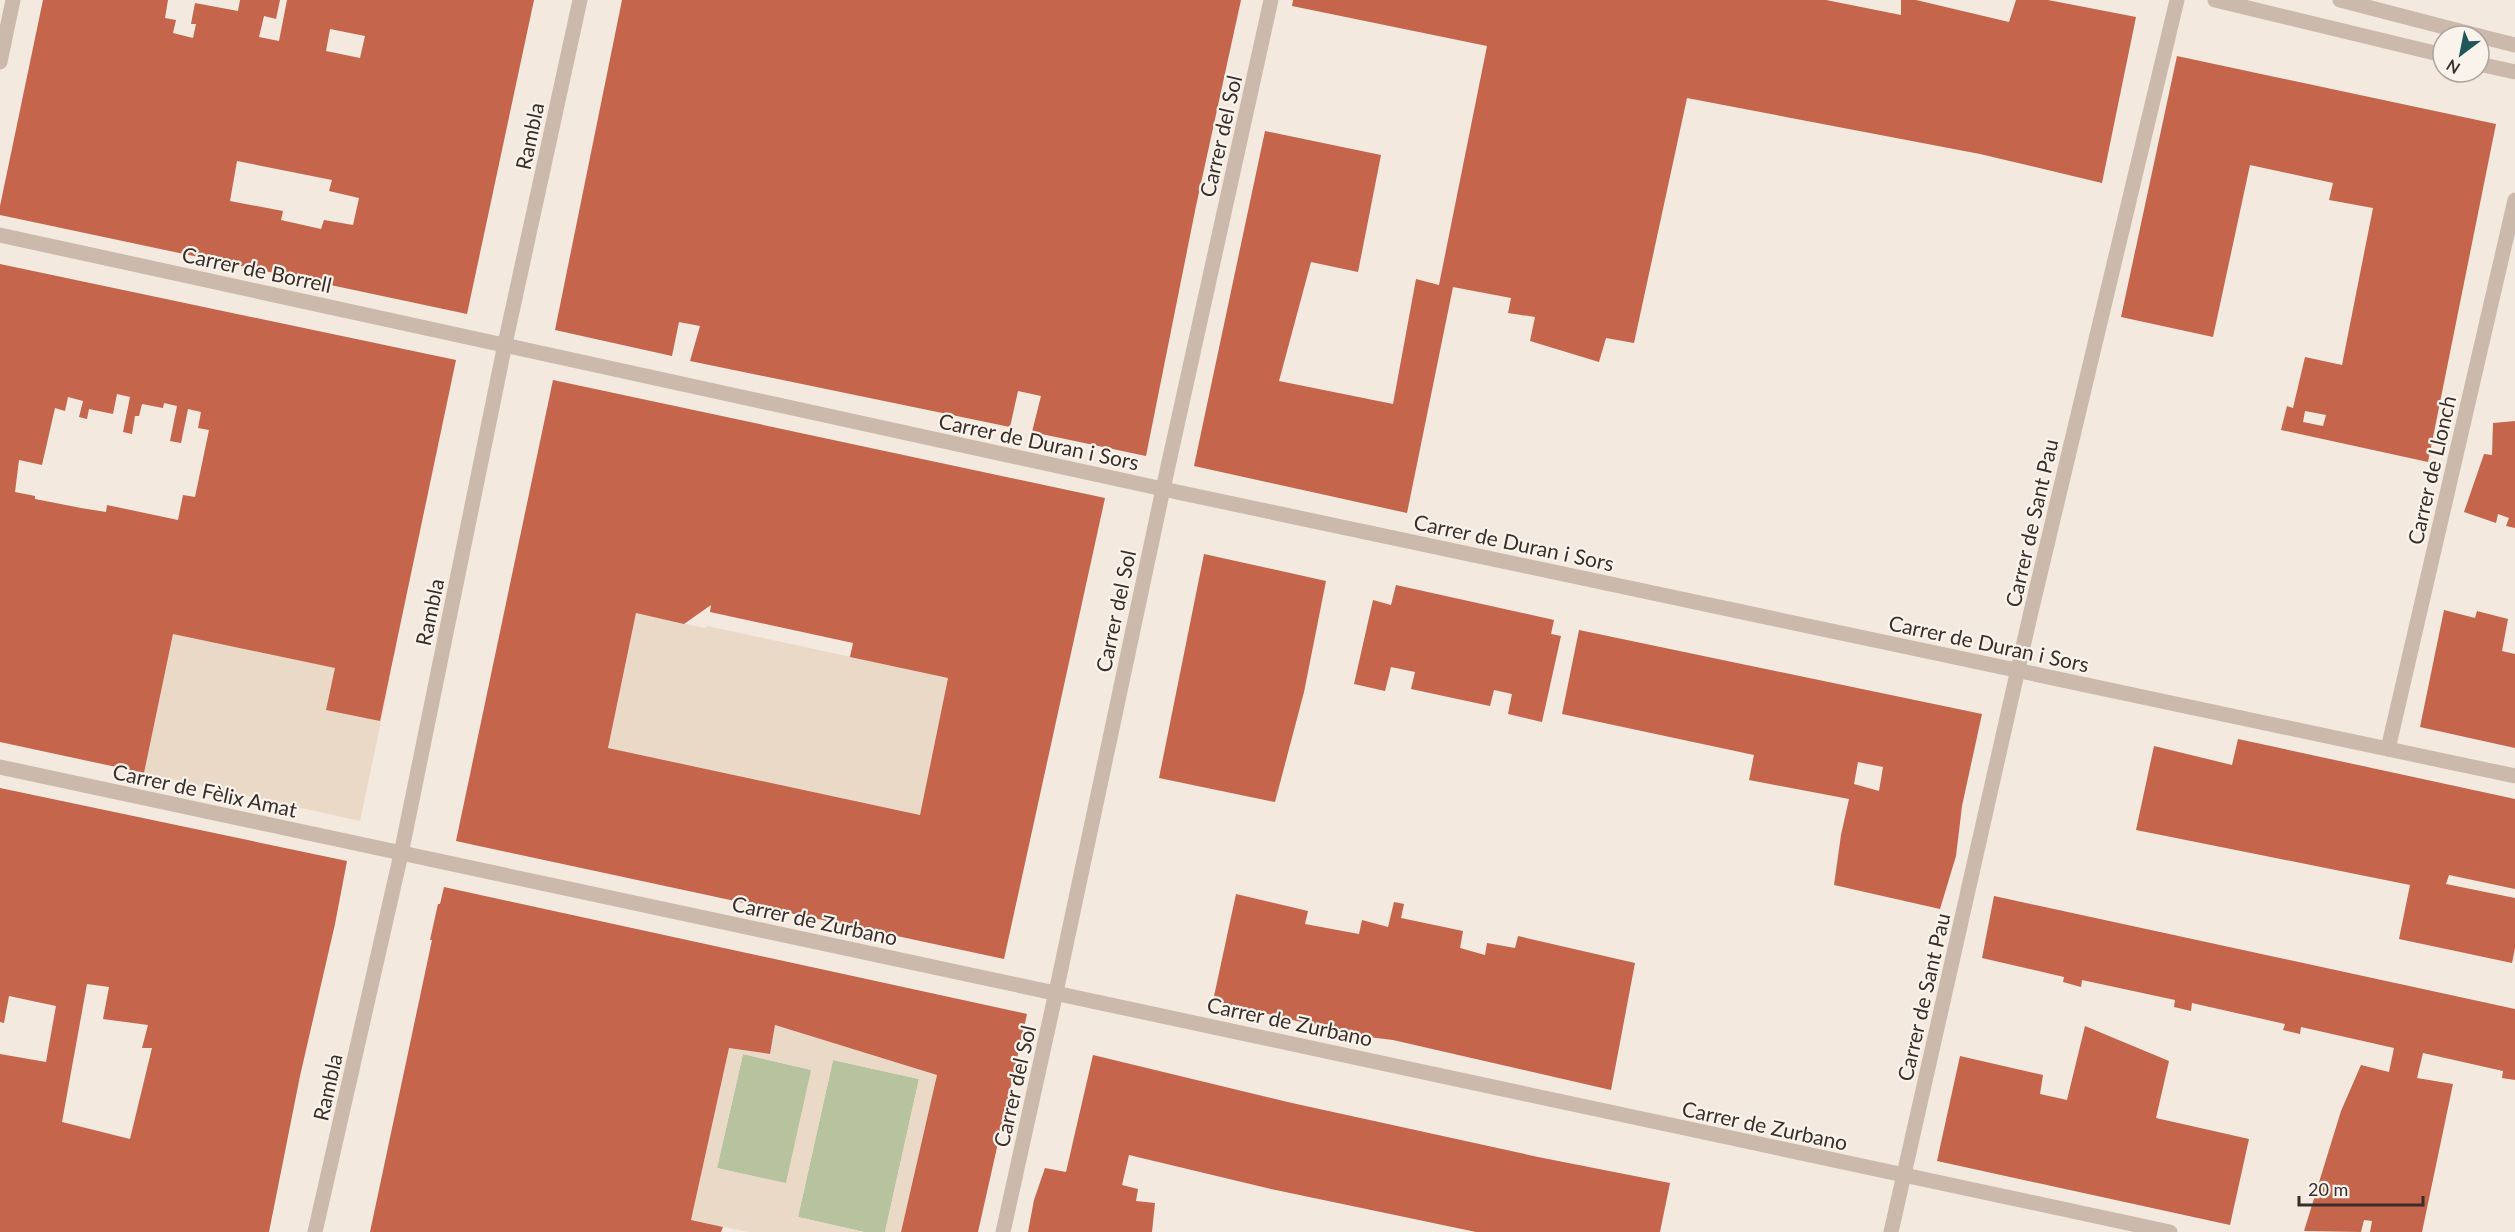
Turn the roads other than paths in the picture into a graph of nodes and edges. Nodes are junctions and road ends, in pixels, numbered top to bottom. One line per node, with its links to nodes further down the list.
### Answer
1 (13, 0): 11 (street)
2 (580, 0): 16 (street, Rambla)
3 (1271, 0): 17 (street, Carrer del Sol)
4 (2177, 0): 18 (street, Carrer de Sant Pau)
5 (2215, 0): 10 (street)
6 (2340, 0): 7 (street)
7 (2433, 24)
8 (2491, 39): 9 (street)
9 (2515, 45)
10 (2431, 52)
11 (0, 62)
12 (2491, 67): 13 (street)
13 (2515, 72)
14 (2515, 200): 19 (street, Carrer de Llonch)
15 (0, 235): 16 (street, Carrer de Borrell)
16 (505, 344): 17 (street, Carrer de Duran i Sors); 22 (street, Rambla)
17 (1162, 489): 18 (street, Carrer de Duran i Sors); 23 (street, Carrer del Sol)
18 (2019, 671): 19 (street, Carrer de Duran i Sors); 24 (street, Carrer de Sant Pau)
19 (2388, 749): 21 (street, Carrer de Duran i Sors)
20 (0, 766): 22 (street, Carrer de Fèlix Amat)
21 (2515, 776)
22 (400, 854): 23 (street, Carrer de Zurbano); 25 (street, Rambla)
23 (1056, 992): 24 (street, Carrer de Zurbano); 26 (street, Carrer del Sol)
24 (1904, 1176): 27 (street, Carrer de Sant Pau); 28 (street, Carrer de Zurbano)
25 (315, 1232)
26 (1003, 1232)
27 (1891, 1232)
28 (2170, 1232)

